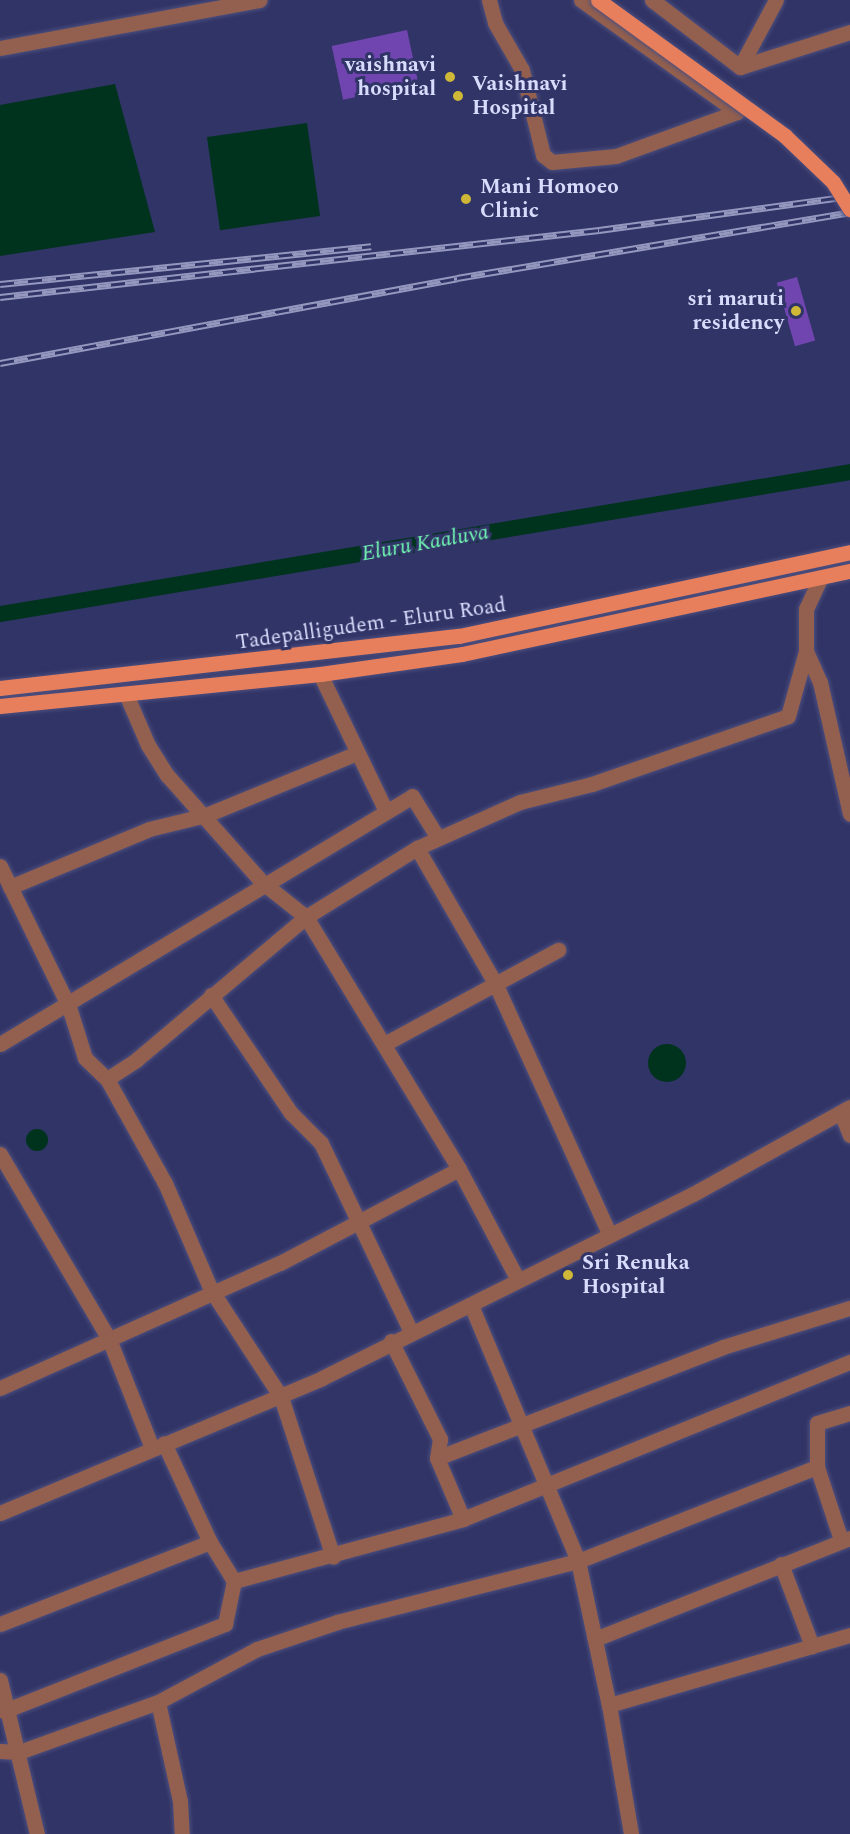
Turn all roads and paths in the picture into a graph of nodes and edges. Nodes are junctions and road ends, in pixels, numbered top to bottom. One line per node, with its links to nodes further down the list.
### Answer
1 (260, 0): 8 (street)
2 (489, 0): 3 (street)
3 (581, 0)
4 (597, 0): 10 (main road, bridge)
5 (652, 0): 9 (street)
6 (777, 0): 9 (street)
7 (850, 33): 9 (street)
8 (0, 48)
9 (741, 66)
10 (850, 209)
11 (850, 552): 14 (main road, Tadepalligudem - Eluru Road)
12 (850, 571): 13 (main road, Tadepalligudem - Eluru Road)
13 (821, 577): 15 (street); 16 (main road, Tadepalligudem - Eluru Road)
14 (353, 651): 16 (main road); 18 (main road, Tadepalligudem - Eluru Road)
15 (806, 651): 23 (street); 25 (street)
16 (356, 669): 17 (main road, Tadepalligudem - Eluru Road)
17 (320, 674): 19 (main road, Tadepalligudem - Eluru Road); 21 (street)
18 (0, 688)
19 (126, 694): 20 (main road, Tadepalligudem - Eluru Road); 24 (street)
20 (0, 706)
21 (355, 754): 22 (street); 24 (street)
22 (386, 812): 25 (street); 28 (street)
23 (850, 814)
24 (206, 815): 28 (street); 29 (street)
25 (438, 838): 26 (street)
26 (417, 848): 30 (street); 32 (street)
27 (0, 866): 29 (street)
28 (263, 883): 30 (street); 34 (street)
29 (10, 887): 34 (street)
30 (306, 917): 33 (street); 35 (street)
31 (558, 950): 32 (street)
32 (495, 983): 35 (street); 43 (street)
33 (211, 995): 37 (street); 42 (street)
34 (69, 1007): 36 (street); 37 (street)
35 (386, 1043): 41 (street)
36 (0, 1044)
37 (107, 1079): 45 (street)
38 (845, 1110): 39 (street); 43 (street)
39 (850, 1135)
40 (0, 1154): 49 (street)
41 (459, 1169): 42 (street); 44 (street)
42 (356, 1223): 45 (street); 48 (street)
43 (610, 1235): 44 (street)
44 (518, 1280): 46 (street)
45 (212, 1290): 49 (street); 53 (street)
46 (471, 1305): 48 (street); 55 (street)
47 (850, 1308): 55 (street)
48 (411, 1332): 50 (street)
49 (109, 1339): 52 (street); 56 (street)
50 (391, 1341): 53 (street); 57 (street)
51 (850, 1362): 59 (street)
52 (0, 1388)
53 (281, 1397): 56 (street); 64 (street)
54 (850, 1413): 58 (street)
55 (522, 1423): 57 (street); 59 (street)
56 (158, 1446): 60 (street); 63 (street)
57 (437, 1458): 61 (street)
58 (817, 1467): 62 (street); 65 (street)
59 (548, 1483): 61 (street); 65 (street)
60 (0, 1513)
61 (463, 1519): 64 (street)
62 (845, 1539): 66 (street)
63 (210, 1542): 67 (street); 68 (street)
64 (333, 1557): 67 (street)
65 (578, 1561): 70 (street); 73 (street)
66 (781, 1564): 70 (street); 71 (street)
67 (234, 1581): 75 (street)
68 (0, 1624)
69 (850, 1635): 71 (street)
70 (595, 1639): 74 (street)
71 (812, 1646): 74 (street)
72 (0, 1680): 75 (street)
73 (158, 1702): 77 (street); 79 (street)
74 (609, 1705): 80 (street)
75 (4, 1711): 77 (street)
76 (0, 1751): 77 (street)
77 (19, 1752): 78 (street)
78 (37, 1834)
79 (182, 1834)
80 (631, 1834)

